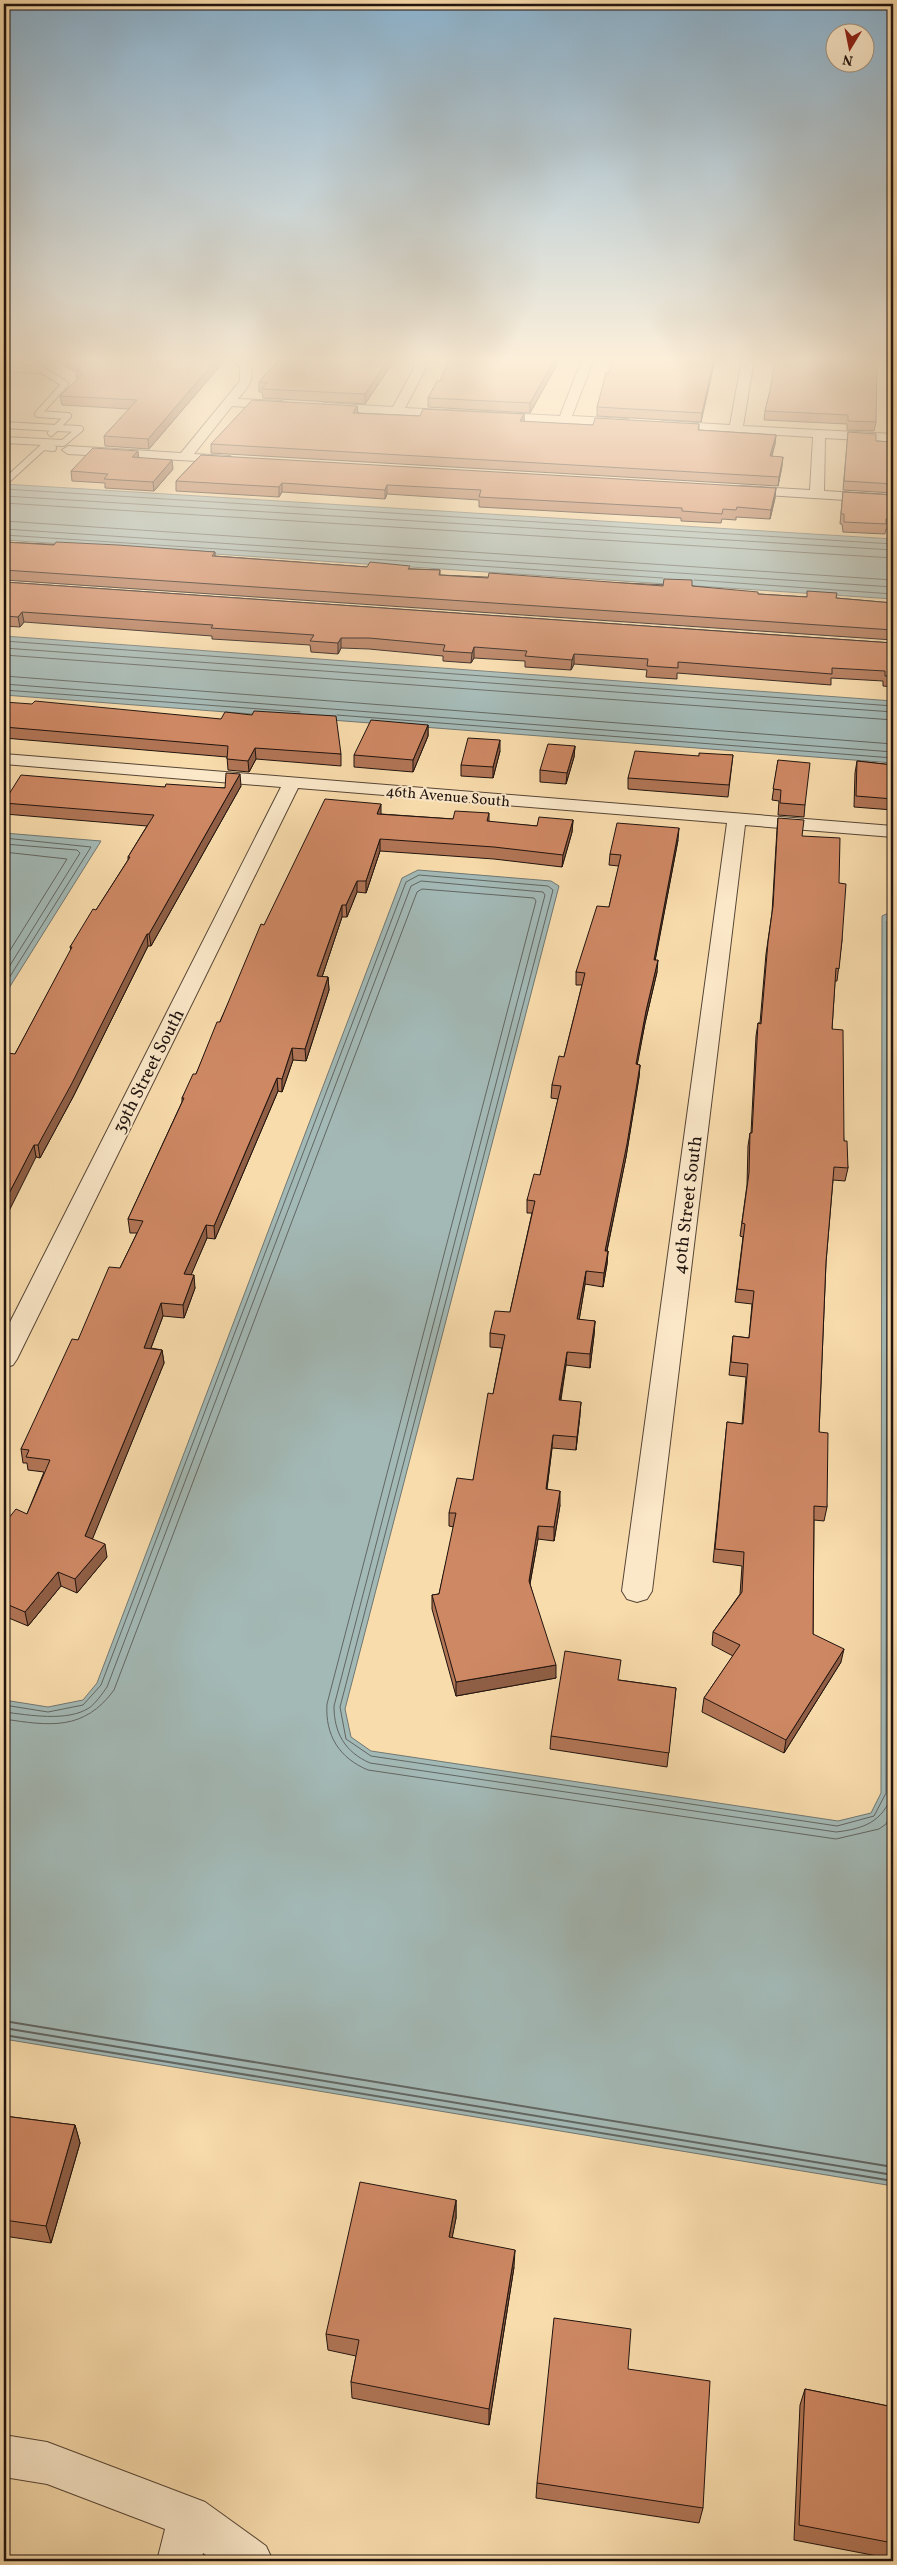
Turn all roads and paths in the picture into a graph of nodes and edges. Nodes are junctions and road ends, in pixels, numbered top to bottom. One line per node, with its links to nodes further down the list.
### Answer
1 (818, 479): 3 (street)
2 (728, 490): 3 (street)
3 (817, 495): 4 (street)
4 (893, 499)
5 (4, 760): 6 (street, 46th Avenue South)
6 (292, 783): 7 (street, 46th Avenue South); 9 (street, 39th Street South)
7 (737, 819): 8 (street, 46th Avenue South); 10 (street, 40th Street South)
8 (893, 832)
9 (4, 1359)
10 (637, 1591)
11 (4, 2456): 12 (street)
12 (190, 2517): 13 (street); 14 (street)
13 (179, 2561)
14 (251, 2561)

